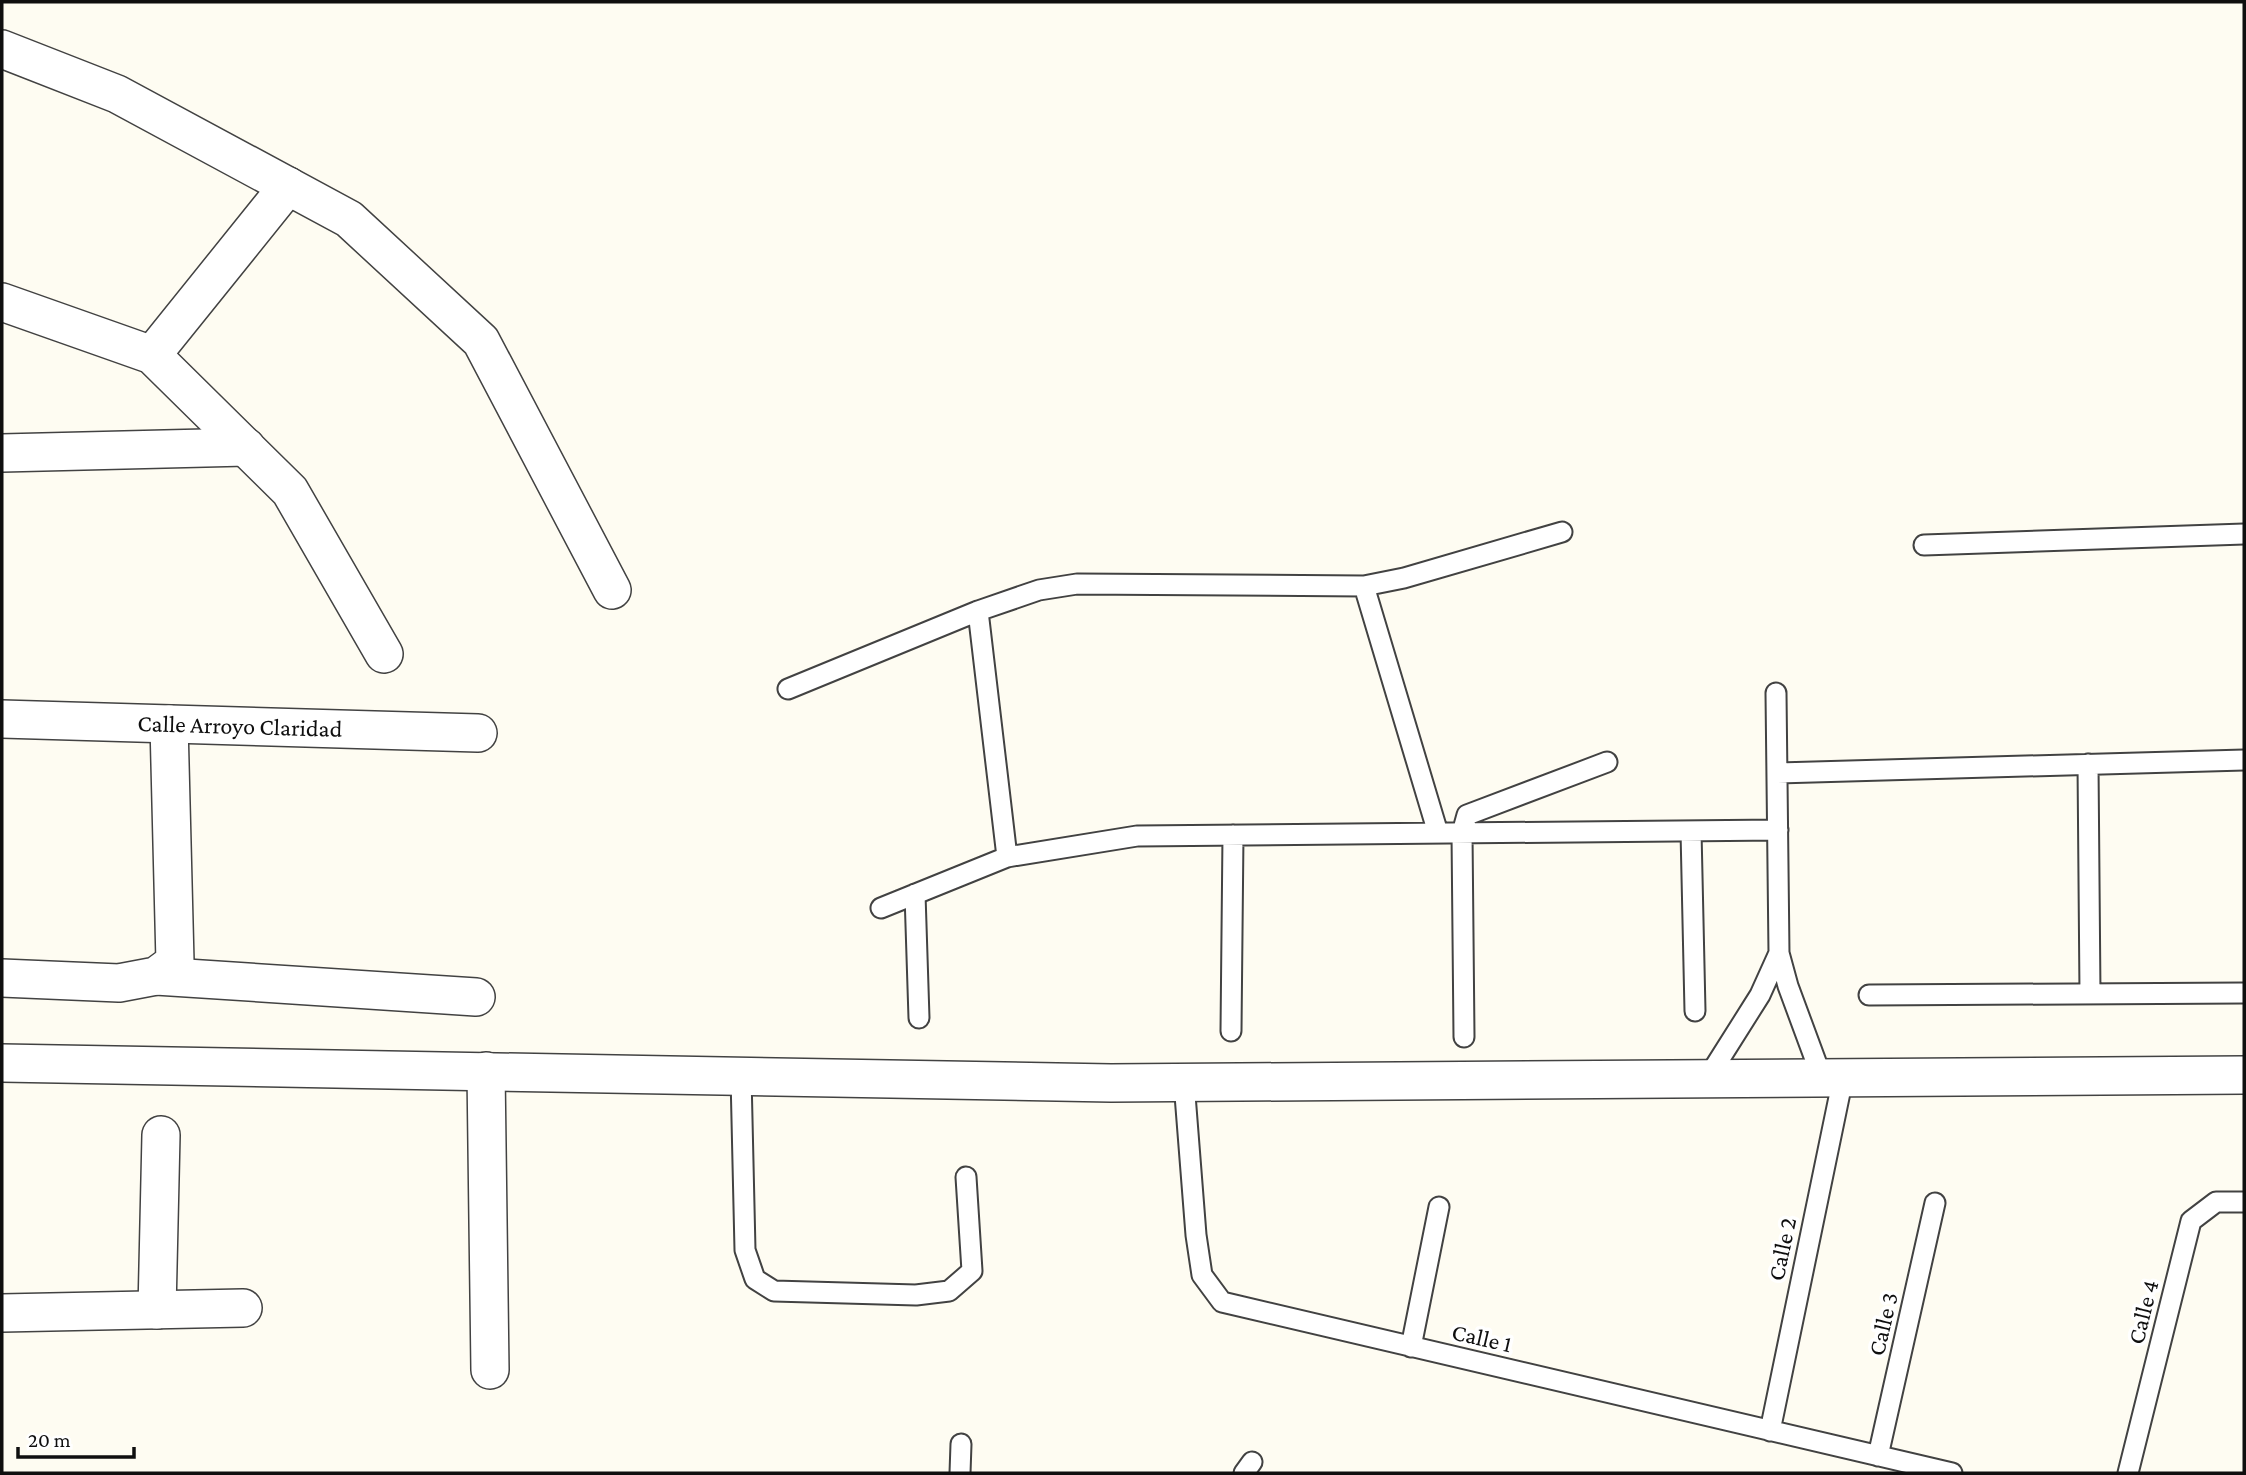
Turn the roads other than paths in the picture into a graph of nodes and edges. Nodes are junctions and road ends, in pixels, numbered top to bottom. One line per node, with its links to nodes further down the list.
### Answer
1 (2, 49): 2 (street)
2 (288, 186): 4 (street); 11 (street)
3 (2, 302): 4 (street)
4 (152, 355): 5 (street)
5 (246, 447): 6 (street); 13 (street)
6 (2, 453)
7 (1562, 531): 10 (lane)
8 (2244, 534): 9 (lane)
9 (1924, 545)
10 (1364, 586): 12 (lane); 26 (lane)
11 (611, 590)
12 (978, 611): 14 (lane); 28 (lane)
13 (384, 654)
14 (788, 689)
15 (1776, 693): 22 (lane)
16 (2, 719): 17 (street, Calle Arroyo Claridad)
17 (169, 724): 18 (street, Calle Arroyo Claridad); 32 (street)
18 (478, 733)
19 (2244, 760): 21 (lane)
20 (1607, 762): 25 (lane)
21 (2088, 764): 22 (lane); 35 (lane)
22 (1777, 773): 23 (lane)
23 (1778, 830): 24 (lane); 31 (lane)
24 (1691, 831): 25 (lane); 38 (lane)
25 (1462, 833): 26 (lane); 41 (lane)
26 (1438, 834): 27 (lane)
27 (1233, 835): 28 (lane); 40 (lane)
28 (1007, 857): 29 (lane)
29 (915, 894): 30 (lane); 39 (lane)
30 (881, 908)
31 (1779, 953): 46 (lane); 47 (lane)
32 (156, 976): 33 (street); 37 (street)
33 (2, 978)
34 (2244, 993): 35 (lane)
35 (2090, 994): 36 (lane)
36 (1869, 995)
37 (476, 997)
38 (1695, 1011)
39 (919, 1018)
40 (1231, 1031)
41 (1464, 1037)
42 (2, 1063): 43 (street)
43 (486, 1072): 45 (street); 58 (street)
44 (2244, 1075): 46 (street)
45 (741, 1076): 48 (street); 50 (lane)
46 (1833, 1078): 47 (street); 59 (lane, Calle 2)
47 (1707, 1079): 48 (street)
48 (1184, 1082): 57 (lane, Calle 1)
49 (161, 1135): 55 (street)
50 (966, 1177)
51 (2244, 1202): 64 (lane, Calle 4)
52 (1935, 1203): 61 (lane, Calle 3)
53 (1439, 1207): 57 (lane)
54 (243, 1308): 55 (street)
55 (158, 1310): 56 (street)
56 (2, 1313)
57 (1411, 1347): 59 (lane, Calle 1)
58 (490, 1370)
59 (1770, 1431): 61 (lane, Calle 1)
60 (961, 1444): 62 (lane)
61 (1878, 1456): 63 (lane, Calle 1)
62 (960, 1473)
63 (1952, 1473)
64 (2128, 1473)

